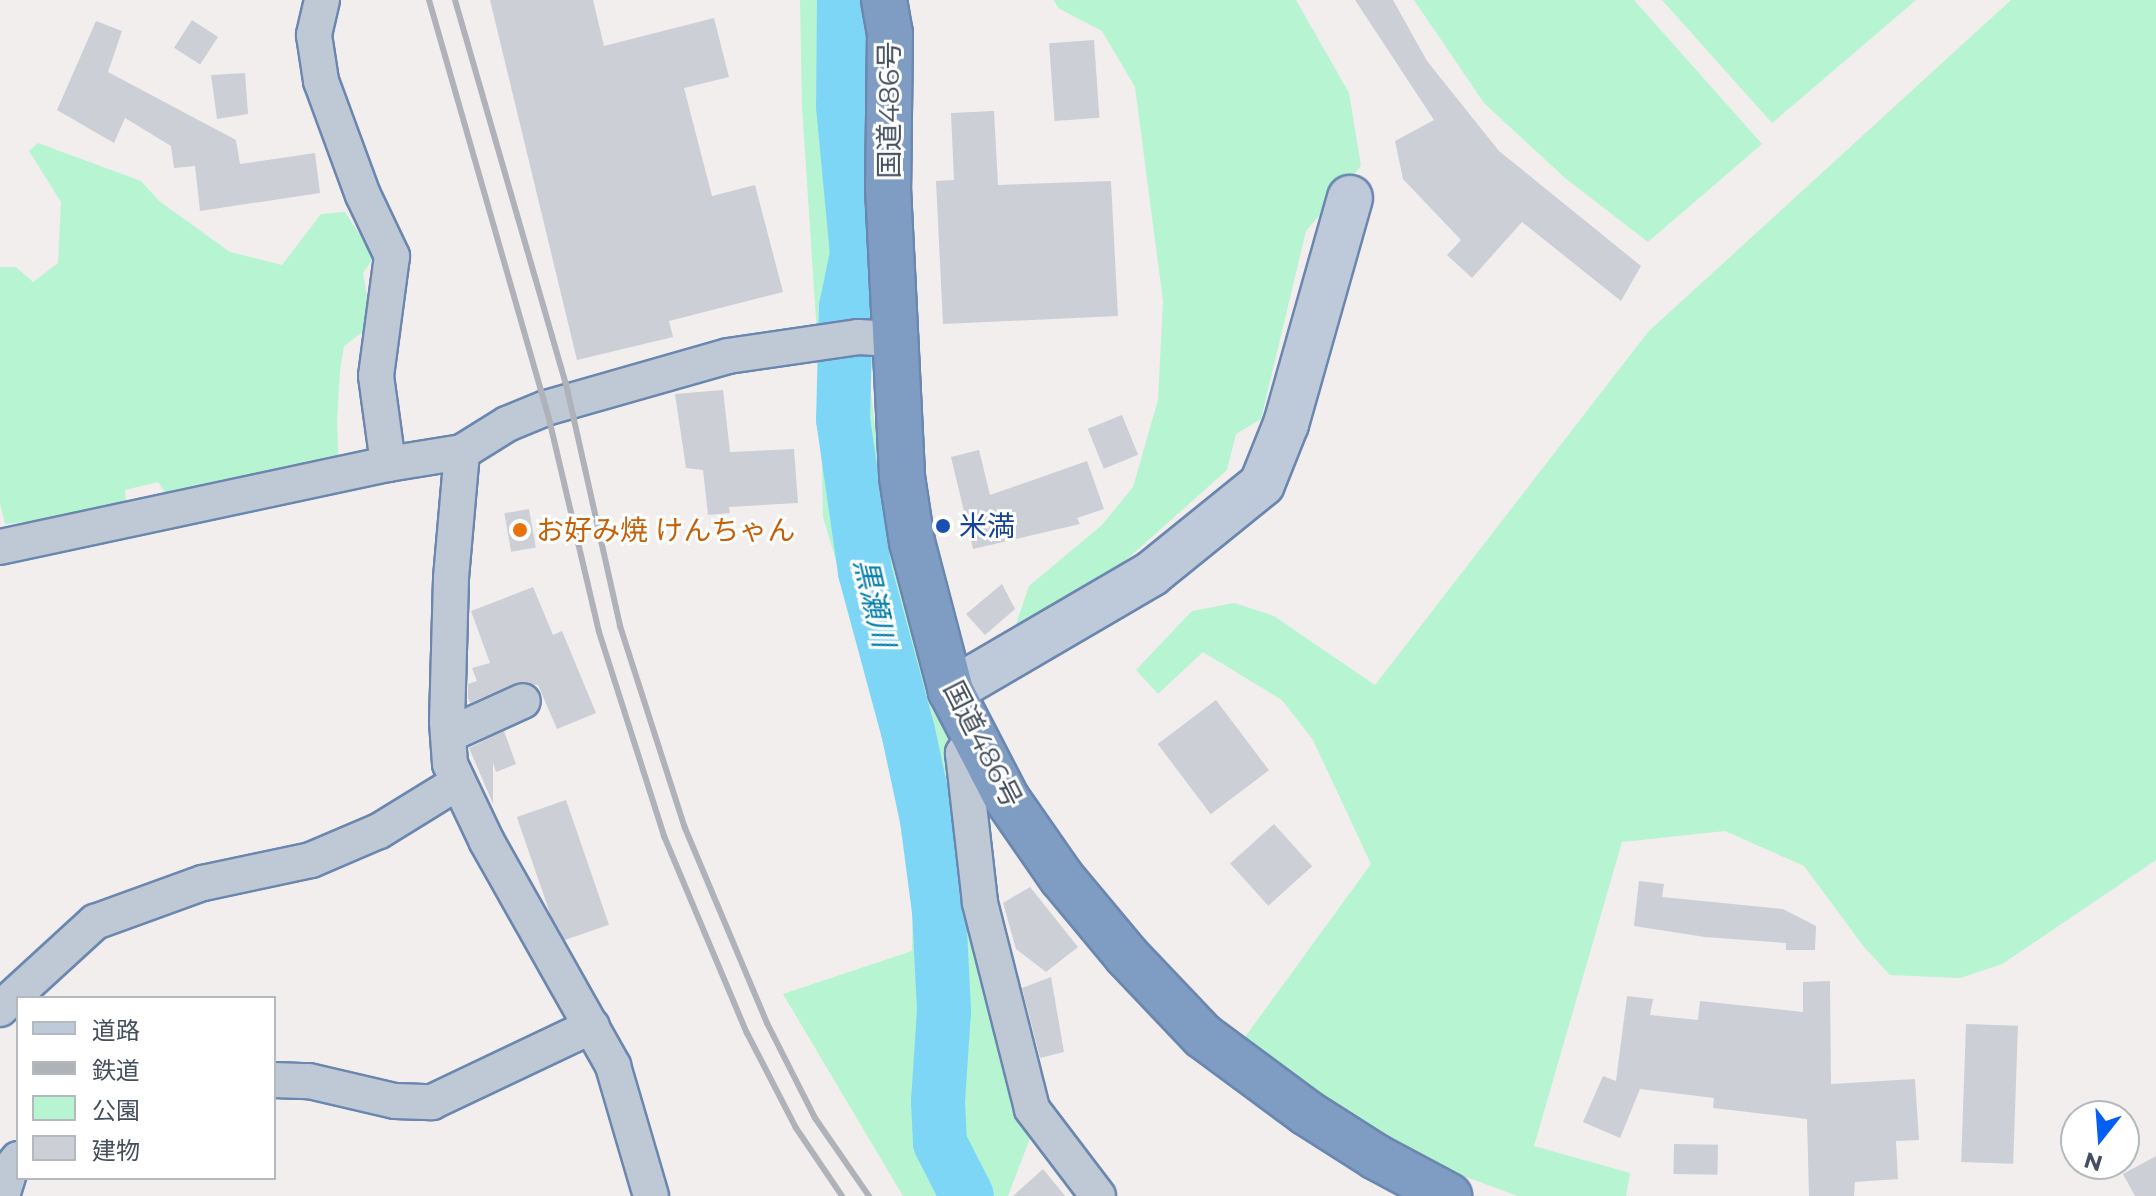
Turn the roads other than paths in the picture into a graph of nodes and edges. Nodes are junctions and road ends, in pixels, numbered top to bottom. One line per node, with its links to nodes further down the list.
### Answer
1 (322, 0): 6 (street)
2 (884, 0): 4 (highway, 国道486号)
3 (1350, 198): 8 (street)
4 (876, 338): 5 (street); 8 (highway, 国道486号)
5 (462, 452): 6 (street); 10 (street)
6 (388, 464): 7 (street)
7 (0, 547)
8 (951, 691): 11 (highway, 国道486号)
9 (523, 701): 10 (street)
10 (448, 735): 12 (street)
11 (976, 741): 19 (street); 20 (highway, 国道486号)
12 (457, 783): 13 (street); 14 (street)
13 (0, 1009)
14 (592, 1026): 15 (street); 18 (street)
15 (276, 1080)
16 (16, 1162): 17 (street)
17 (2, 1196)
18 (651, 1196)
19 (1098, 1196)
20 (1449, 1196)

